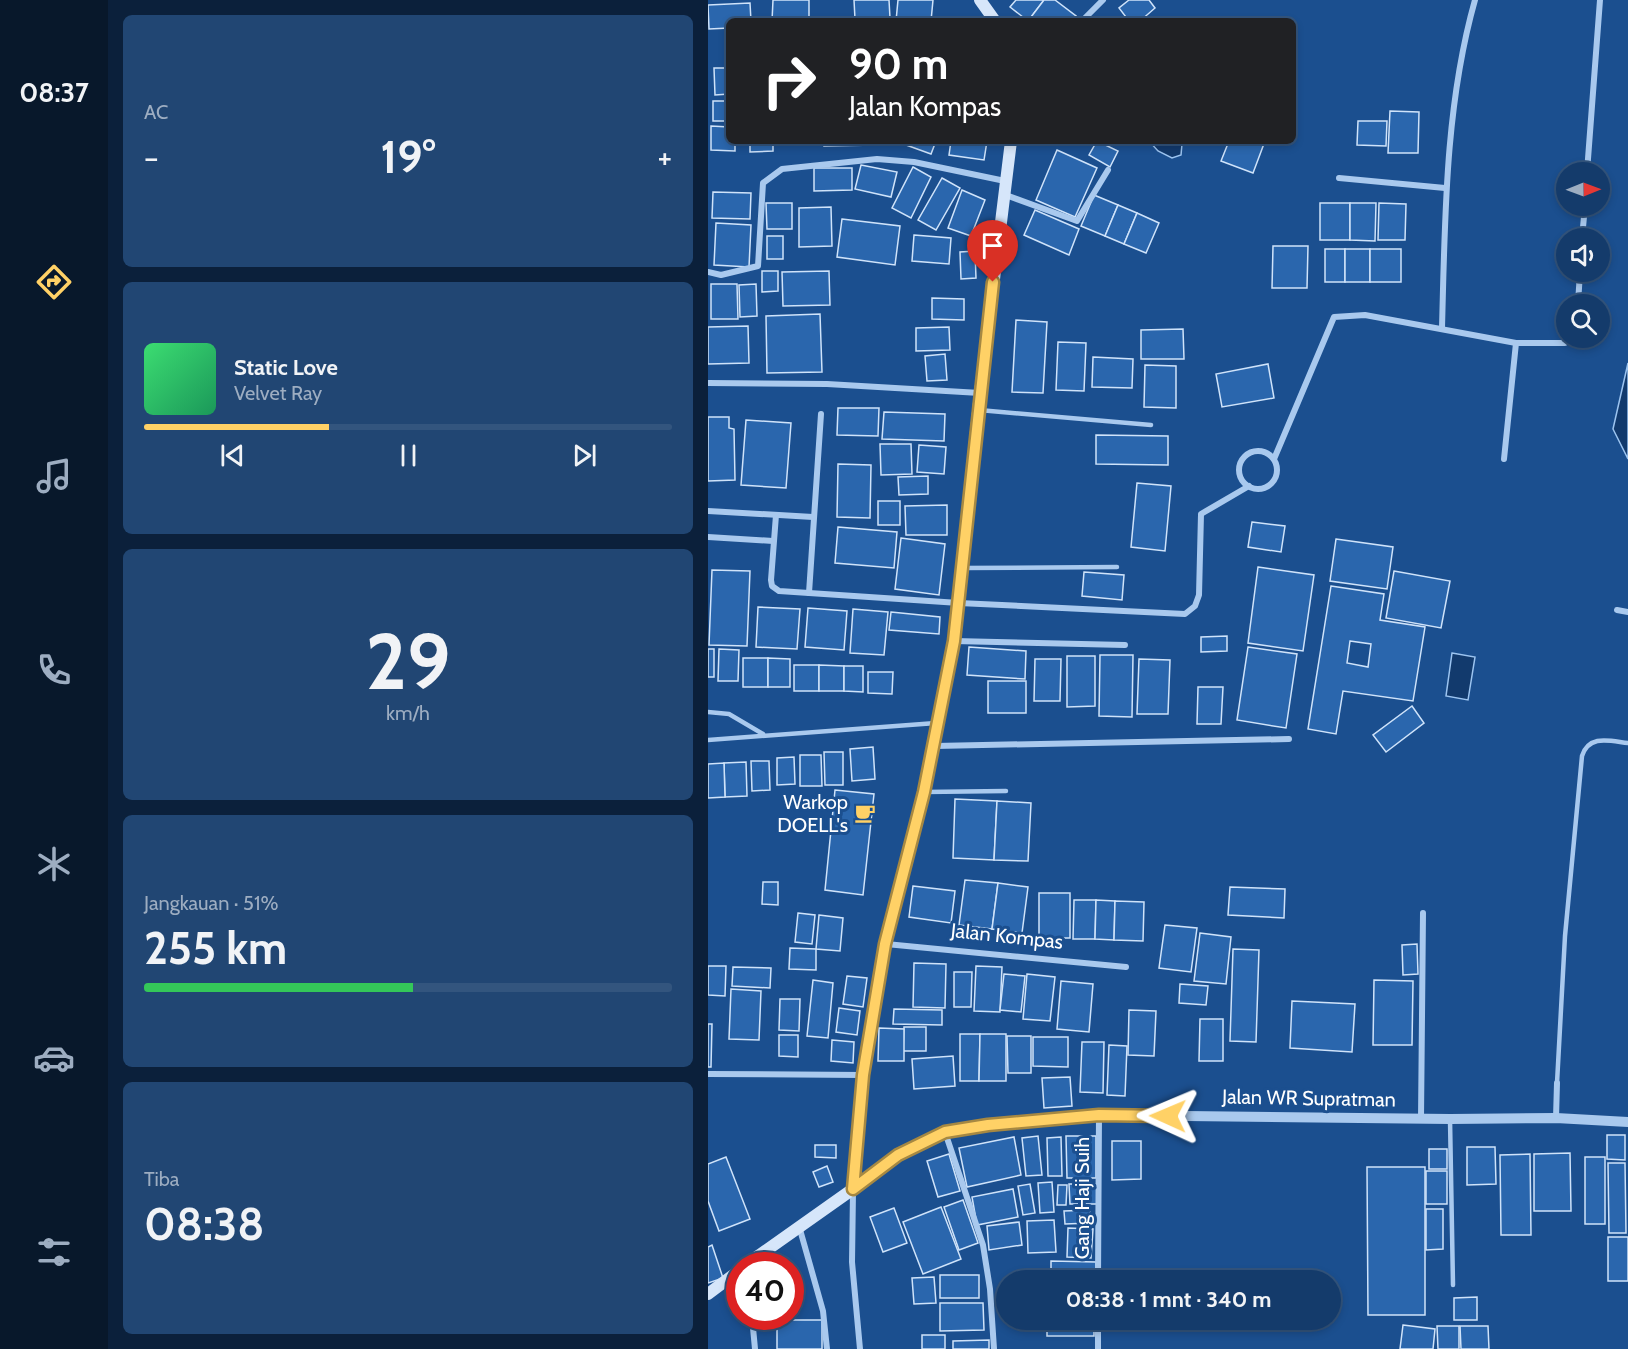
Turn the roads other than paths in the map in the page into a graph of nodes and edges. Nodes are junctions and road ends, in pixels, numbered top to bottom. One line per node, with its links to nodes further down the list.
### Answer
1 (980, 0): 5 (main road)
2 (1103, 0): 6 (street)
3 (1475, 0): 12 (street)
4 (1599, 0): 8 (street)
5 (993, 18)
6 (1085, 18)
7 (1011, 144): 11 (main road)
8 (1588, 162)
9 (1108, 170): 11 (street)
10 (1340, 178): 12 (street)
11 (1004, 188): 13 (street); 18 (main road)
12 (1445, 188): 14 (street)
13 (708, 273)
14 (1442, 328): 15 (street); 22 (street)
15 (1516, 343): 16 (street); 23 (street)
16 (1556, 343)
17 (708, 383): 18 (street)
18 (980, 393): 19 (main road)
19 (979, 410): 21 (lane); 31 (main road)
20 (821, 414): 27 (street)
21 (1151, 425)
22 (1274, 459): 24 (street); 24 (street)
23 (1504, 459)
24 (1249, 486): 33 (street)
25 (708, 511): 26 (street)
26 (776, 515): 27 (street); 29 (street)
27 (813, 517): 32 (street)
28 (708, 537): 29 (street)
29 (773, 541): 32 (street)
30 (1118, 567): 31 (lane)
31 (962, 568): 33 (main road)
32 (808, 593): 33 (street)
33 (959, 603): 36 (main road)
34 (1617, 610): 35 (street)
35 (1628, 612)
36 (954, 641): 37 (street); 39 (main road)
37 (1125, 645)
38 (708, 712): 40 (lane)
39 (939, 723): 40 (lane); 44 (main road)
40 (762, 734): 42 (lane)
41 (1289, 739): 44 (street)
42 (708, 740)
43 (1628, 743): 52 (lane)
44 (935, 746): 46 (main road)
45 (1006, 791): 46 (lane)
46 (924, 792): 48 (main road)
47 (1423, 913): 55 (street)
48 (885, 944): 49 (street, Jalan Kompas); 51 (main road)
49 (1126, 967)
50 (708, 1074): 51 (street)
51 (863, 1075): 59 (main road)
52 (1557, 1083): 54 (street)
53 (1099, 1115): 55 (street, Jalan WR Supratman); 58 (street, Jalan WR Supratman); 62 (street, Gang Haji Suih)
54 (1556, 1118): 56 (street, Jalan WR Supratman); 57 (street, Jalan WR Supratman)
55 (1421, 1119): 56 (street, Jalan WR Supratman)
56 (1450, 1119): 64 (lane)
57 (1628, 1122)
58 (945, 1132): 59 (street, Jalan WR Supratman); 71 (street)
59 (853, 1189): 60 (main road, Jalan WR Supratman); 70 (street)
60 (799, 1225): 61 (main road, Jalan WR Supratman); 69 (street)
61 (763, 1252)
62 (1098, 1270)
63 (726, 1280): 65 (main road, Jalan WR Supratman)
64 (1453, 1285)
65 (708, 1294)
66 (753, 1330): 68 (street)
67 (1098, 1330): 72 (street)
68 (754, 1349)
69 (827, 1349)
70 (860, 1349)
71 (994, 1349)
72 (1098, 1349)

